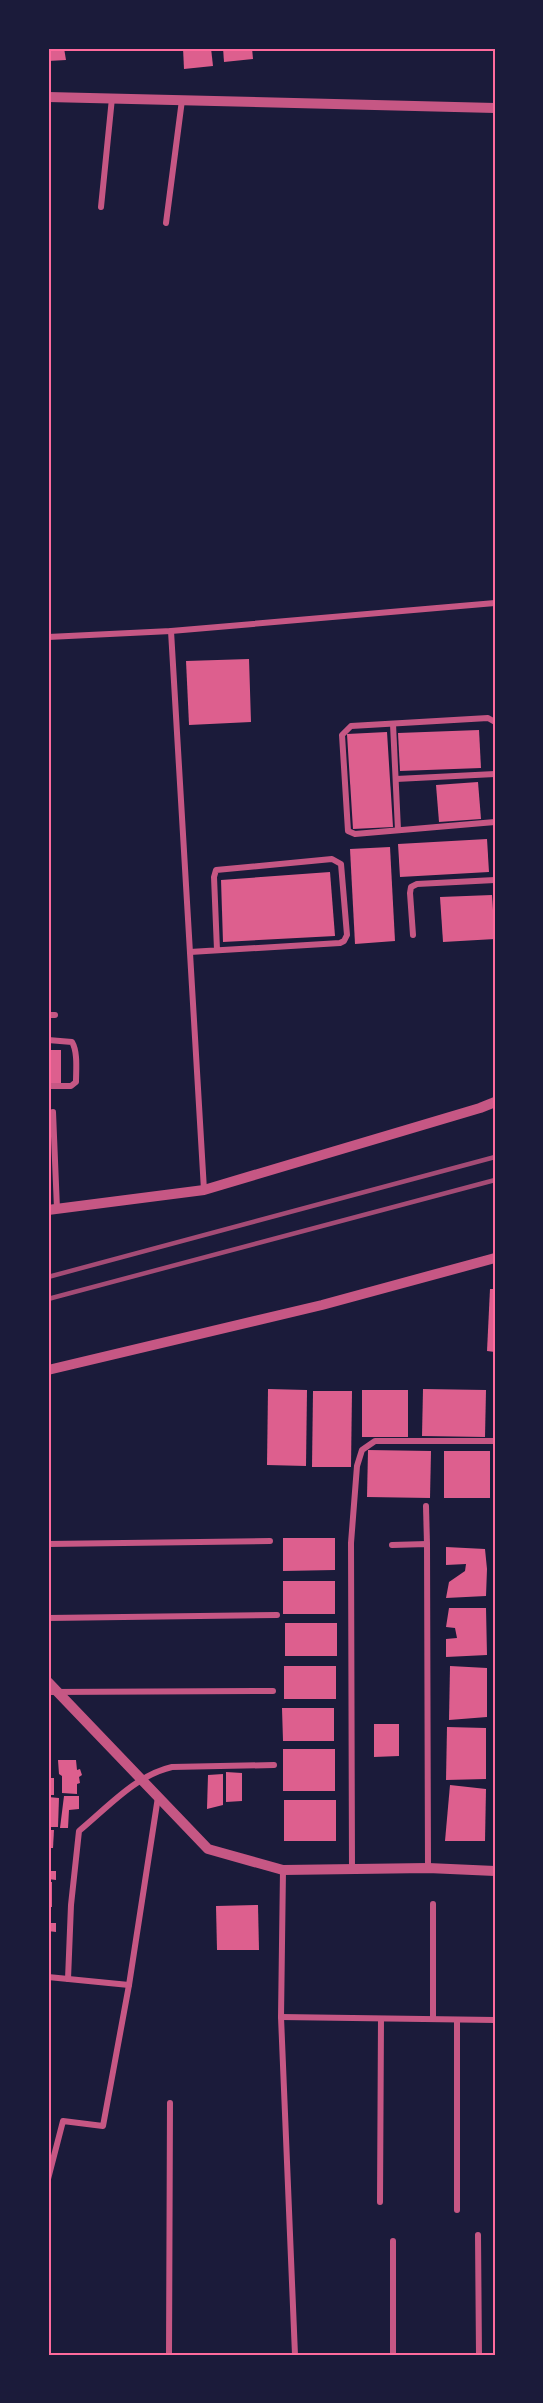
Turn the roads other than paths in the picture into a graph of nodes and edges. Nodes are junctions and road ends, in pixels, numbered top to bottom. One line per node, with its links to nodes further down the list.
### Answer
1 (48, 97): 2 (street)
2 (112, 98): 3 (street); 5 (street)
3 (182, 100): 4 (street); 6 (street)
4 (495, 108)
5 (101, 207)
6 (166, 223)
7 (495, 603): 8 (street)
8 (171, 631): 9 (street); 19 (street)
9 (48, 637)
10 (495, 722): 11 (street)
11 (393, 724): 13 (street); 15 (street)
12 (495, 774): 13 (street)
13 (396, 779): 15 (street)
14 (495, 822): 15 (street)
15 (398, 830)
16 (495, 880): 17 (street)
17 (413, 935)
18 (217, 950): 18 (street); 19 (street)
19 (190, 952): 24 (street)
20 (48, 1040): 21 (street)
21 (48, 1086)
22 (495, 1102): 24 (street)
23 (53, 1112): 25 (street)
24 (204, 1190): 25 (street)
25 (53, 1210)
26 (495, 1258): 27 (street)
27 (48, 1370)
28 (495, 1441): 44 (street)
29 (426, 1506): 32 (street)
30 (270, 1541): 31 (street)
31 (48, 1544)
32 (427, 1544): 33 (street); 42 (street)
33 (392, 1545)
34 (277, 1615): 35 (street)
35 (48, 1618)
36 (48, 1682): 38 (street)
37 (273, 1691): 38 (street)
38 (53, 1692): 40 (street)
39 (274, 1765): 40 (street)
40 (141, 1780): 41 (street); 48 (street)
41 (158, 1797): 43 (street); 49 (street)
42 (428, 1868): 44 (street); 45 (street)
43 (283, 1870): 44 (street); 50 (street)
44 (352, 1870)
45 (495, 1871)
46 (433, 1904): 52 (street)
47 (48, 1977): 48 (street)
48 (68, 1978): 49 (street)
49 (129, 1984): 56 (street)
50 (281, 2017): 51 (street); 62 (street)
51 (381, 2019): 52 (street); 57 (street)
52 (433, 2019): 53 (street)
53 (457, 2020): 54 (street); 58 (street)
54 (495, 2020)
55 (170, 2103): 61 (street)
56 (48, 2179)
57 (380, 2202)
58 (457, 2210)
59 (478, 2235): 64 (street)
60 (393, 2241): 63 (street)
61 (169, 2355)
62 (295, 2355)
63 (393, 2355)
64 (478, 2355)

